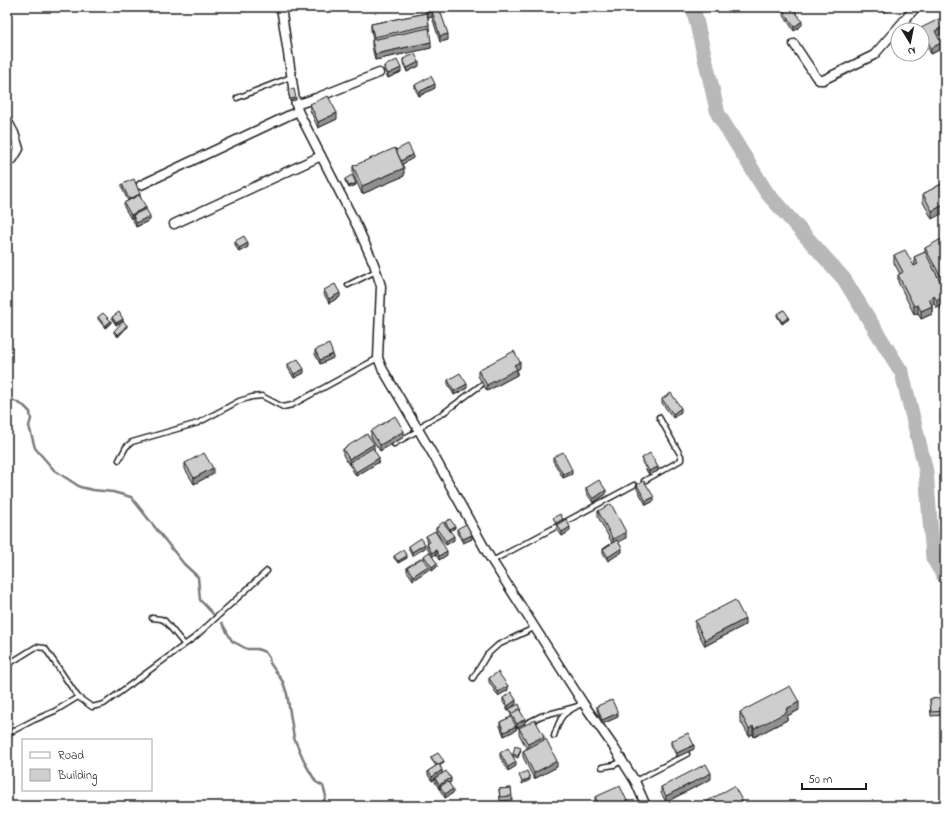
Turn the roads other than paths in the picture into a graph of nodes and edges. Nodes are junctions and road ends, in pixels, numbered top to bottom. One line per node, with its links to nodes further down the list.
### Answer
1 (281, 7): 5 (street)
2 (916, 7): 3 (street)
3 (794, 44)
4 (378, 73): 7 (street)
5 (291, 77): 6 (lane); 7 (street)
6 (237, 98)
7 (297, 108): 9 (street); 11 (street)
8 (7, 120): 10 (street)
9 (321, 156): 12 (street); 13 (street)
10 (7, 162)
11 (141, 184)
12 (174, 224)
13 (376, 270): 14 (lane); 15 (street)
14 (348, 285)
15 (378, 358): 18 (street); 20 (lane)
16 (481, 385): 18 (lane)
17 (659, 417): 21 (lane)
18 (419, 430): 19 (lane); 23 (street)
19 (394, 444)
20 (119, 460)
21 (644, 481)
22 (634, 485): 23 (lane)
23 (492, 561): 26 (street)
24 (267, 571): 27 (lane)
25 (152, 618): 27 (lane)
26 (534, 628): 29 (lane); 31 (street)
27 (184, 644): 30 (lane)
28 (7, 666): 30 (lane)
29 (473, 678)
30 (78, 697): 34 (lane)
31 (583, 703): 32 (lane); 37 (street)
32 (575, 707): 33 (lane); 35 (lane)
33 (527, 723)
34 (9, 733)
35 (554, 736)
36 (687, 754): 39 (lane)
37 (622, 761): 38 (lane); 39 (street)
38 (602, 767)
39 (635, 781): 40 (street)
40 (646, 806)

